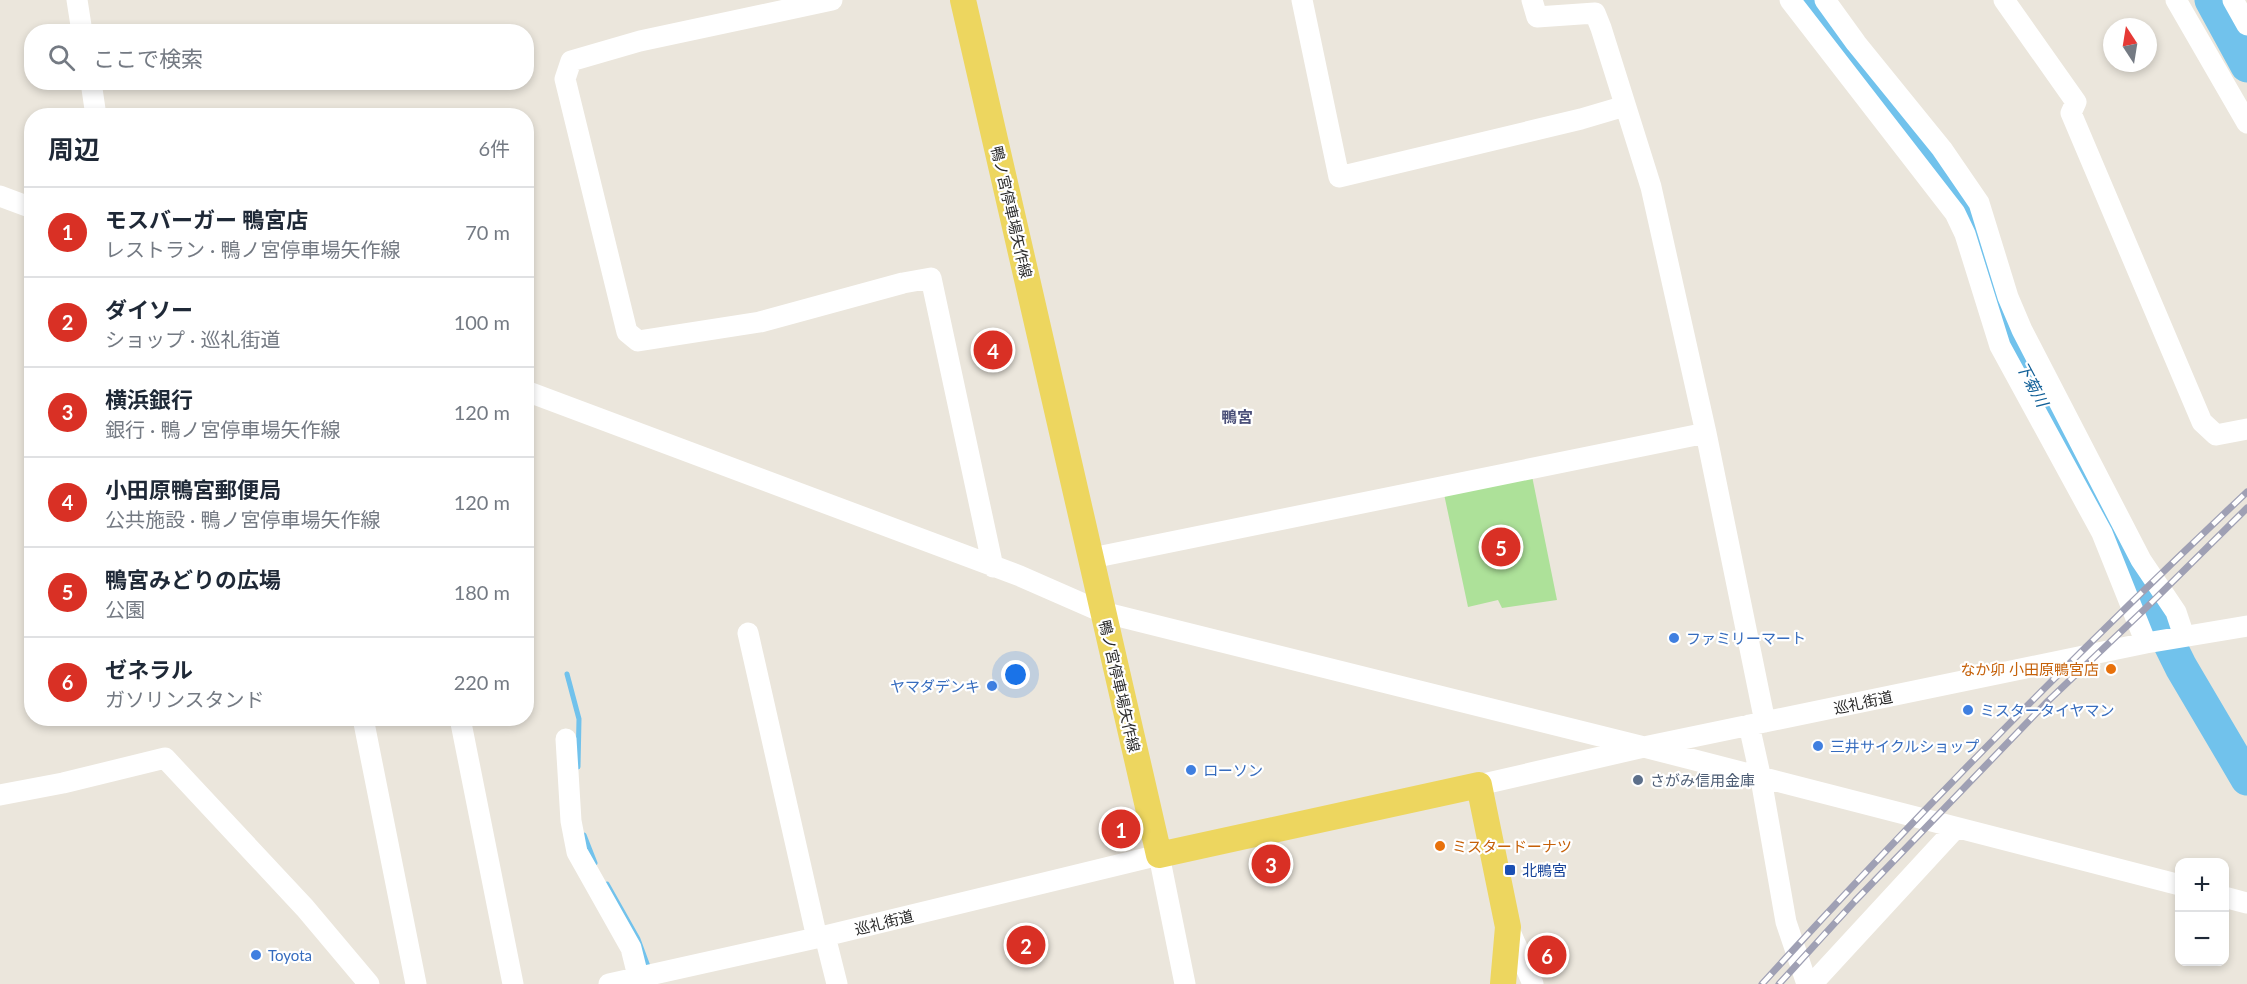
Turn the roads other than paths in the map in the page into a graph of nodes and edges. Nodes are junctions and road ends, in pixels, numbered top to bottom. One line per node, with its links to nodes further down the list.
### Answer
1 (77, 0): 11 (street)
2 (832, 0): 23 (street)
3 (963, 0): 22 (main road, 鴨ノ宮停車場矢作線)
4 (1302, 0): 14 (street)
5 (1532, 0): 14 (street)
6 (1790, 0): 27 (street)
7 (1825, 0): 27 (street)
8 (2004, 0): 20 (street)
9 (2176, 0): 16 (street)
10 (2237, 1): 12 (street)
11 (81, 24)
12 (2247, 25)
13 (92, 90): 15 (street)
14 (1625, 106): 21 (street)
15 (95, 108)
16 (2247, 123)
17 (0, 196): 18 (street)
18 (24, 205)
19 (534, 394): 23 (street)
20 (2247, 429)
21 (1706, 433): 22 (street); 28 (street)
22 (1092, 558): 24 (main road, 鴨ノ宮停車場矢作線)
23 (993, 567): 24 (street)
24 (1102, 612): 32 (street); 37 (main road, 鴨ノ宮停車場矢作線)
25 (2247, 626): 27 (street, 巡礼街道)
26 (748, 633): 42 (street)
27 (2165, 639): 28 (street, 巡礼街道)
28 (1757, 724): 32 (street, 巡礼街道); 33 (street)
29 (365, 726): 45 (street)
30 (462, 726): 46 (street)
31 (566, 739): 43 (street)
32 (1644, 747): 33 (street); 34 (street, 巡礼街道)
33 (1761, 779): 36 (street); 52 (street)
34 (1479, 784): 37 (main road); 41 (main road)
35 (0, 795): 44 (street)
36 (1955, 829): 38 (street); 53 (street)
37 (1159, 855): 42 (street, 巡礼街道); 49 (street)
38 (2175, 884)
39 (2229, 898): 40 (street)
40 (2247, 903)
41 (1508, 927): 50 (main road); 51 (street)
42 (821, 937): 43 (street, 巡礼街道); 48 (street)
43 (639, 981): 47 (street, 巡礼街道)
44 (369, 984)
45 (416, 984)
46 (513, 984)
47 (609, 984)
48 (837, 984)
49 (1185, 984)
50 (1503, 984)
51 (1533, 984)
52 (1807, 984)
53 (1812, 984)

